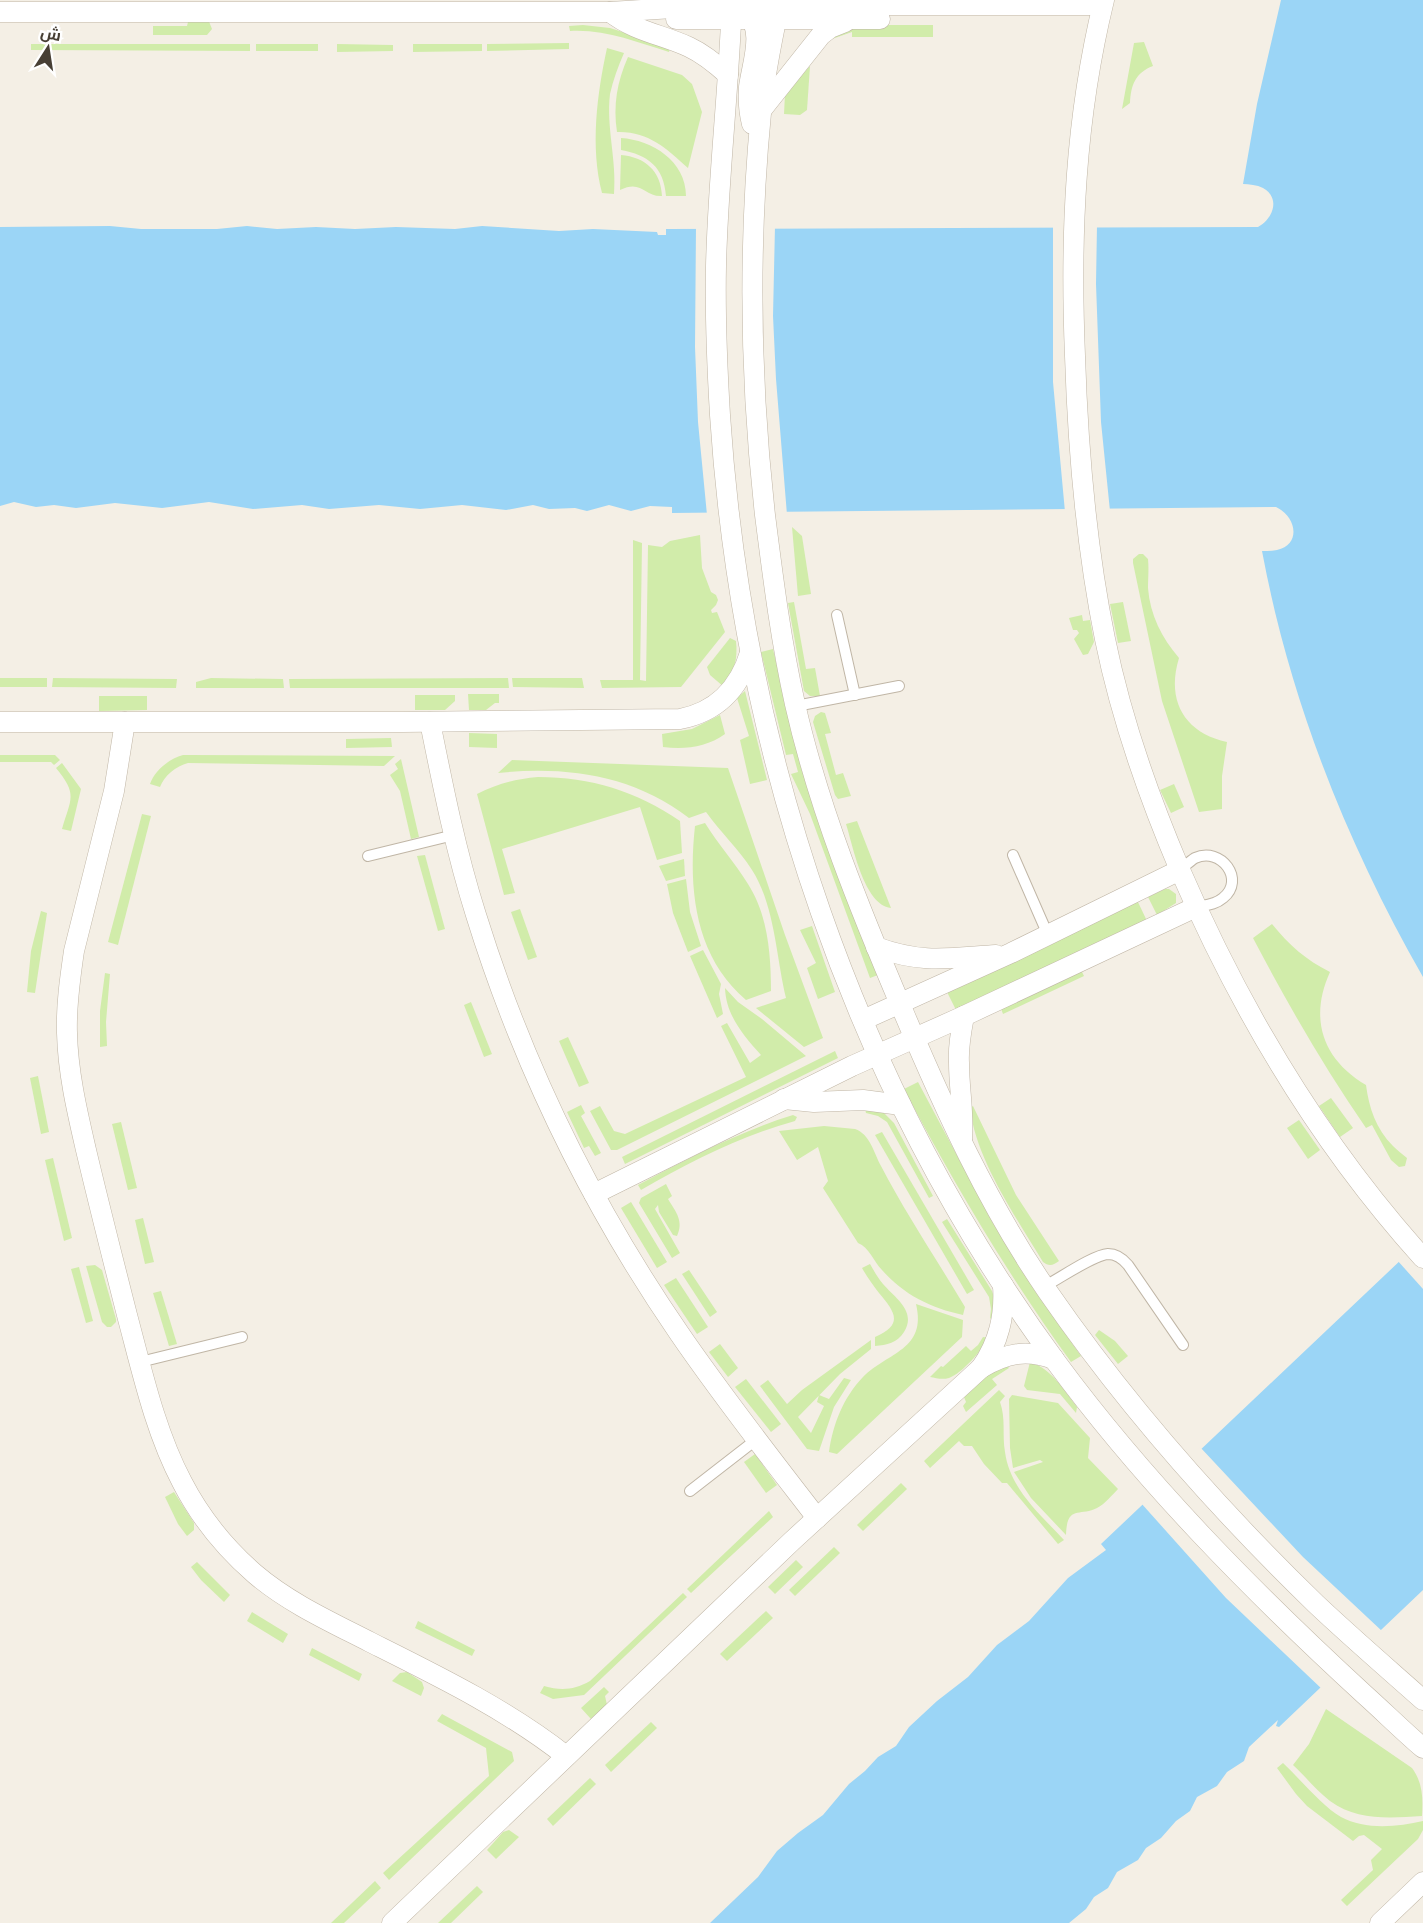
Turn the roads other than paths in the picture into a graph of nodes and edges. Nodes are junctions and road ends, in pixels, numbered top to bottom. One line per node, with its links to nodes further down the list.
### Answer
1 (888, 0): 5 (street)
2 (962, 3): 5 (street); 6 (street)
3 (676, 4): 7 (street); 11 (street)
4 (175, 6): 10 (street); 11 (street)
5 (913, 6): 9 (street)
6 (1102, 7): 12 (street); 27 (street)
7 (732, 8): 8 (street); 11 (street); 13 (street)
8 (756, 8): 9 (street); 15 (street)
9 (779, 8): 12 (street); 14 (street)
10 (0, 12)
11 (610, 12): 13 (street)
12 (852, 20): 14 (street)
13 (728, 75): 17 (street)
14 (761, 110): 15 (street)
15 (759, 144): 20 (street)
16 (837, 615): 19 (lane)
17 (750, 653): 23 (street); 34 (street)
18 (899, 686): 19 (lane)
19 (855, 695): 20 (lane)
20 (796, 706): 30 (street)
21 (0, 722): 22 (street)
22 (125, 722): 23 (street); 47 (street)
23 (430, 722): 24 (street)
24 (454, 836): 26 (lane); 40 (street)
25 (1014, 855): 29 (lane)
26 (368, 856)
27 (1180, 870): 28 (street); 28 (lane); 29 (street)
28 (1196, 907): 33 (street); 41 (street)
29 (1048, 935): 31 (street)
30 (876, 946): 31 (street); 32 (street)
31 (1011, 953): 32 (street)
32 (900, 1004): 34 (street); 35 (street)
33 (964, 1016): 35 (street); 39 (street)
34 (863, 1020): 36 (street)
35 (914, 1038): 36 (street); 39 (street)
36 (878, 1054): 37 (street); 38 (street)
37 (784, 1099): 38 (street); 40 (street)
38 (901, 1105): 42 (street)
39 (961, 1141): 43 (street)
40 (594, 1194): 49 (street)
41 (1423, 1258)
42 (1003, 1285): 46 (street); 48 (street)
43 (1045, 1287): 45 (lane); 52 (street)
44 (242, 1337): 47 (lane)
45 (1183, 1345)
46 (1054, 1359): 48 (street); 53 (street)
47 (140, 1362): 54 (street)
48 (981, 1368): 51 (street)
49 (757, 1439): 50 (lane); 51 (street)
50 (690, 1491)
51 (817, 1518): 54 (street)
52 (1423, 1700)
53 (1423, 1748)
54 (566, 1756): 56 (street)
55 (1423, 1882): 57 (street)
56 (392, 1923)
57 (1380, 1923)

